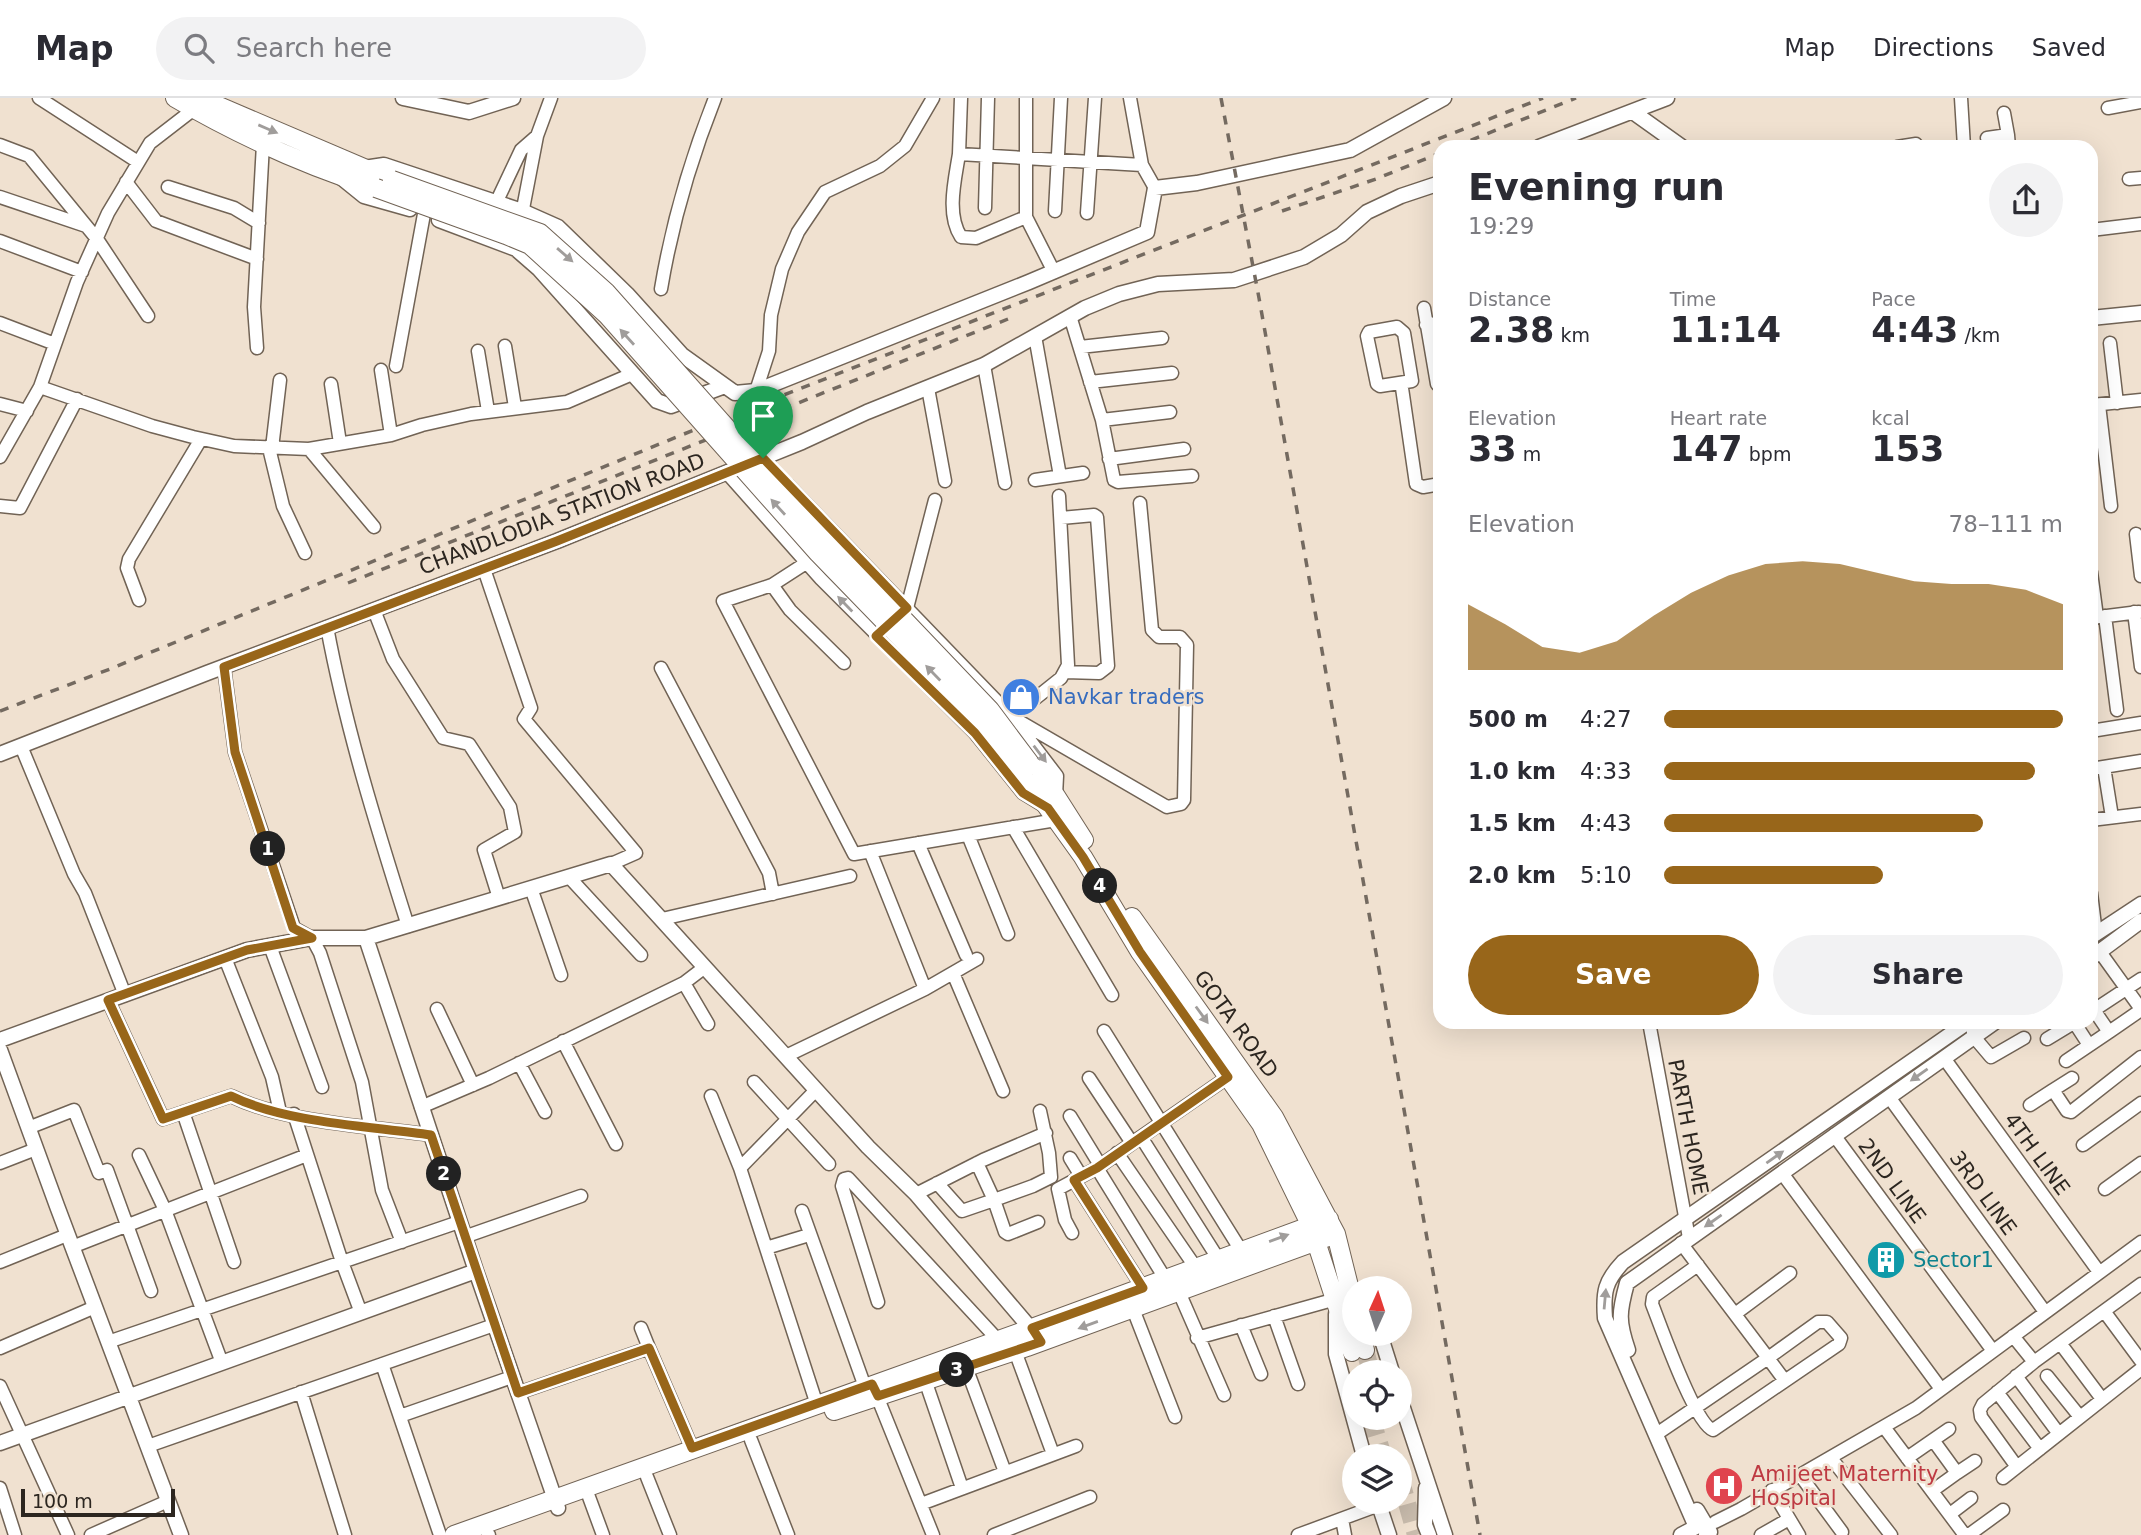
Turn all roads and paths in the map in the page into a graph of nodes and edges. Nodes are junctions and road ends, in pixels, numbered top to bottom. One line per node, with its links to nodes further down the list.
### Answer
1 (39, 98): 35 (street)
2 (175, 98): 17 (main road)
3 (404, 98): 4 (street)
4 (513, 98)
5 (551, 98): 22 (street)
6 (715, 98): 63 (street)
7 (961, 98): 31 (street)
8 (988, 98): 32 (street)
9 (1026, 98): 33 (street)
10 (1061, 98): 34 (street)
11 (1095, 98): 36 (street)
12 (1130, 98): 37 (street)
13 (1444, 98): 44 (street)
14 (1667, 98): 20 (street)
15 (1961, 98): 26 (street)
16 (927, 100): 95 (street)
17 (203, 102): 29 (main road); 35 (street); 38 (main road, one-way to 38)
18 (2141, 102): 19 (street)
19 (2108, 108)
20 (1633, 112): 24 (street); 25 (street)
21 (2004, 113): 28 (street)
22 (537, 136): 46 (street); 48 (street)
23 (1987, 138): 27 (street)
24 (1558, 140)
25 (1672, 140)
26 (1964, 140)
27 (2001, 140)
28 (2008, 140)
29 (263, 144): 39 (main road); 53 (street)
30 (0, 145): 55 (street)
31 (959, 154): 32 (street); 52 (street)
32 (986, 156): 33 (street); 47 (street)
33 (1025, 158): 34 (street); 52 (street)
34 (1056, 160): 36 (street); 49 (street)
35 (138, 162): 40 (street)
36 (1091, 162): 37 (street); 50 (street)
37 (1142, 165): 44 (street)
38 (364, 169): 41 (main road); 46 (street)
39 (339, 176): 41 (main road); 51 (street)
40 (126, 182): 57 (street); 60 (street)
41 (384, 184): 157 (main road, bridge)
42 (1433, 185): 67 (street, CHANDLODIA STATION ROAD)
43 (168, 187): 53 (street)
44 (1155, 188): 62 (street)
45 (0, 197): 55 (street)
46 (496, 203): 48 (street)
47 (985, 208)
48 (522, 211): 59 (street); 91 (street)
49 (1055, 211)
50 (1087, 213)
51 (424, 214): 59 (street); 82 (street)
52 (1026, 217): 62 (street)
53 (259, 223): 60 (street)
54 (2141, 224): 56 (street)
55 (86, 226): 57 (street)
56 (2098, 229)
57 (97, 239): 61 (street); 66 (street)
58 (0, 241): 61 (street)
59 (516, 249): 86 (street)
60 (257, 259): 79 (street)
61 (82, 272): 75 (street)
62 (1054, 272): 95 (street)
63 (661, 289)
64 (1424, 308): 71 (street)
65 (2141, 313): 68 (street)
66 (148, 316)
67 (1070, 316): 72 (street, CHANDLODIA STATION ROAD); 78 (street)
68 (2098, 317)
69 (0, 323): 75 (street)
70 (1433, 324): 71 (street)
71 (1426, 325): 76 (street)
72 (1035, 337): 81 (street, CHANDLODIA STATION ROAD); 119 (street)
73 (1162, 338): 78 (street)
74 (2110, 343): 98 (street)
75 (55, 344): 92 (street)
76 (1433, 344)
77 (505, 346): 101 (street)
78 (1080, 347): 89 (street)
79 (257, 348)
80 (478, 351): 103 (street)
81 (984, 365): 94 (street, CHANDLODIA STATION ROAD); 122 (street)
82 (396, 366)
83 (381, 370): 107 (street)
84 (1433, 370): 87 (street)
85 (1172, 373): 89 (street)
86 (632, 374): 91 (street); 101 (street)
87 (1411, 375): 87 (street)
88 (279, 380): 110 (street)
89 (1090, 382): 105 (street)
90 (331, 384): 109 (street)
91 (725, 386): 95 (street)
92 (40, 387): 96 (street); 102 (street)
93 (1402, 387): 123 (street)
94 (928, 388): 114 (street, CHANDLODIA STATION ROAD); 121 (street)
95 (756, 390)
96 (77, 399): 108 (street); 127 (street)
97 (2141, 400): 98 (street)
98 (2117, 402): 100 (street)
99 (0, 404): 102 (street)
100 (2098, 405)
101 (515, 407): 103 (street)
102 (27, 411): 113 (street)
103 (488, 411): 107 (street)
104 (1170, 412): 105 (street)
105 (1102, 420): 115 (street)
106 (2098, 424): 128 (street)
107 (391, 435): 109 (street)
108 (201, 439): 110 (street); 137 (street)
109 (340, 443): 111 (street)
110 (270, 448): 111 (street); 132 (street)
111 (309, 449): 130 (street)
112 (1184, 449): 115 (street)
113 (0, 457)
114 (763, 458): 116 (street, CHANDLODIA STATION ROAD); 138 (street)
115 (1109, 459): 118 (street)
116 (727, 473): 133 (street); 134 (street, CHANDLODIA STATION ROAD)
117 (1083, 473): 119 (street)
118 (1192, 475)
119 (1060, 476): 120 (street)
120 (1035, 480)
121 (945, 481)
122 (1005, 483)
123 (1433, 485)
124 (1059, 496): 129 (street)
125 (935, 500): 138 (street)
126 (1140, 503): 150 (street)
127 (0, 506)
128 (2111, 506)
129 (1061, 518): 148 (street); 148 (street)
130 (373, 527)
131 (2136, 534): 135 (street)
132 (305, 553)
133 (806, 563): 136 (street); 143 (street, one-way to 133)
134 (484, 569): 139 (street, CHANDLODIA STATION ROAD); 165 (street)
135 (2141, 576)
136 (772, 585): 144 (street); 164 (street)
137 (139, 600)
138 (907, 608): 143 (street); 150 (street)
139 (374, 610): 142 (street, CHANDLODIA STATION ROAD); 170 (street)
140 (2138, 612): 141 (street); 146 (street)
141 (2098, 617): 149 (street)
142 (327, 627): 145 (street, CHANDLODIA STATION ROAD); 174 (street)
143 (876, 636): 157 (street)
144 (844, 663)
145 (224, 667): 153 (street, CHANDLODIA STATION ROAD); 177 (street)
146 (2141, 667)
147 (661, 668): 169 (street)
148 (1065, 672): 150 (street)
149 (2117, 710)
150 (1012, 716): 157 (street, one-way to 157)
151 (2141, 723): 152 (street)
152 (2098, 730)
153 (21, 746): 154 (street, CHANDLODIA STATION ROAD); 191 (street)
154 (0, 754)
155 (2141, 761): 156 (street)
156 (2098, 768): 159 (street)
157 (1053, 808): 161 (street); 219 (main road, GOTA ROAD); 273 (main road, GOTA ROAD, one-way to 273)
158 (2141, 814): 159 (street)
159 (2112, 817): 160 (street)
160 (2098, 819)
161 (1013, 827): 162 (street); 192 (street)
162 (968, 835): 163 (street); 176 (street)
163 (918, 843): 164 (street); 185 (street)
164 (870, 851): 189 (street)
165 (611, 864): 167 (street); 172 (street)
166 (850, 876): 169 (street)
167 (569, 877): 168 (street); 181 (street)
168 (531, 888): 170 (street); 186 (street)
169 (773, 894): 172 (street)
170 (499, 898): 174 (street)
171 (2141, 904): 175 (street)
172 (662, 919): 184 (street)
173 (2141, 921): 180 (street)
174 (408, 926): 178 (street)
175 (2098, 933)
176 (1009, 934)
177 (312, 938): 178 (street); 179 (street); 240 (street)
178 (366, 938): 232 (street)
179 (270, 946): 182 (street); 224 (street)
180 (2098, 953)
181 (641, 955)
182 (225, 958): 191 (street); 236 (street)
183 (2098, 958): 190 (street)
184 (705, 967): 188 (street); 214 (street)
185 (953, 973): 189 (street); 227 (street)
186 (561, 975)
187 (2141, 979): 190 (street)
188 (684, 983): 198 (street); 211 (street)
189 (925, 989): 214 (street)
190 (2127, 989): 194 (street); 196 (street)
191 (125, 995): 193 (street)
192 (1112, 995)
193 (108, 1000): 210 (street); 234 (street)
194 (2098, 1008)
195 (437, 1009): 223 (street)
196 (2141, 1009): 206 (street)
197 (2098, 1018): 206 (street)
198 (708, 1024)
199 (1650, 1029): 269 (street, PARTH HOME)
200 (1960, 1029): 269 (street, one-way to 200)
201 (1972, 1029): 207 (street)
202 (1985, 1029): 207 (street)
203 (2063, 1029): 209 (street)
204 (2079, 1029): 212 (street)
205 (1104, 1031): 239 (street)
206 (2109, 1032): 212 (street)
207 (1974, 1037): 208 (street); 216 (street)
208 (2024, 1038)
209 (2047, 1039)
210 (0, 1040)
211 (563, 1041): 218 (street); 246 (street)
212 (2089, 1045): 217 (street)
213 (0, 1050): 241 (street)
214 (786, 1056): 225 (street)
215 (2141, 1057): 226 (street)
216 (1944, 1058): 229 (street, one-way to 229); 291 (street, 4TH LINE)
217 (2066, 1061)
218 (519, 1063): 223 (street); 235 (street)
219 (1228, 1077): 239 (street); 275 (main road, GOTA ROAD)
220 (2072, 1077): 226 (street)
221 (1089, 1078): 245 (street)
222 (754, 1082): 238 (street)
223 (473, 1085): 232 (street)
224 (321, 1087)
225 (816, 1090): 238 (street); 264 (street)
226 (2053, 1090): 231 (street)
227 (1003, 1091)
228 (710, 1096): 258 (street)
229 (1889, 1097): 244 (street); 305 (street, 3RD LINE)
230 (2141, 1104): 247 (street)
231 (2030, 1105)
232 (421, 1107): 243 (street)
233 (1040, 1111): 242 (street)
234 (183, 1112): 236 (street); 263 (street)
235 (545, 1112)
236 (287, 1113): 240 (street); 251 (street)
237 (1070, 1116): 257 (street)
238 (788, 1119): 256 (street); 258 (street)
239 (1161, 1123): 245 (street); 283 (street)
240 (370, 1126): 243 (street); 280 (street)
241 (28, 1128): 248 (street); 272 (street)
242 (1045, 1133): 254 (street); 266 (street)
243 (431, 1135): 270 (street)
244 (1835, 1135): 259 (street); 322 (street, 2ND LINE)
245 (1137, 1140): 249 (street); 284 (street)
246 (616, 1144)
247 (2082, 1145)
248 (36, 1149): 253 (street); 278 (street)
249 (1117, 1153): 257 (street); 289 (street)
250 (139, 1155): 267 (street)
251 (307, 1155): 263 (street); 287 (street)
252 (1070, 1158): 260 (street)
253 (0, 1163)
254 (977, 1163): 261 (street); 266 (street)
255 (2141, 1163): 262 (street)
256 (829, 1164)
257 (1098, 1166): 260 (street); 295 (street)
258 (740, 1168): 282 (street)
259 (1782, 1173): 279 (street, one-way to 279); 339 (street)
260 (1078, 1178): 274 (street); 297 (street)
261 (937, 1183): 264 (street); 266 (street)
262 (2105, 1189)
263 (210, 1193): 267 (street); 286 (street)
264 (916, 1194): 313 (street)
265 (581, 1196): 277 (street)
266 (994, 1200): 271 (street)
267 (165, 1210): 272 (street); 303 (street)
268 (802, 1211): 276 (street)
269 (1685, 1219): 279 (street, PARTH HOME); 392 (street, one-way to 269)
270 (459, 1222): 277 (street); 280 (street)
271 (1038, 1222)
272 (129, 1225): 278 (street); 298 (street)
273 (1332, 1227): 275 (main road); 293 (main road, GOTA ROAD)
274 (1072, 1233)
275 (1314, 1234): 283 (main road, one-way to 275); 295 (main road); 296 (main road, GOTA ROAD)
276 (809, 1235): 282 (street); 338 (street)
277 (464, 1237): 290 (street)
278 (70, 1241): 285 (street); 301 (street)
279 (1685, 1241): 288 (street); 354 (street)
280 (402, 1242): 287 (street)
281 (2141, 1242): 291 (street)
282 (766, 1248): 346 (street)
283 (1242, 1252): 284 (main road)
284 (1219, 1260): 289 (main road)
285 (0, 1262)
286 (234, 1262)
287 (342, 1262): 303 (street); 306 (street)
288 (1698, 1265): 307 (street); 347 (street)
289 (1196, 1268): 295 (main road)
290 (475, 1272): 306 (street); 309 (street)
291 (2099, 1272): 305 (street)
292 (1790, 1273): 307 (street)
293 (1344, 1276)
294 (2141, 1284): 304 (street)
295 (1172, 1286): 297 (main road); 302 (main road); 315 (street)
296 (1342, 1286)
297 (1143, 1288): 313 (main road)
298 (151, 1291)
299 (1342, 1301): 308 (street)
300 (878, 1302): 316 (street)
301 (95, 1307): 317 (street); 319 (street)
302 (1133, 1308): 313 (main road, one-way to 313); 349 (street)
303 (204, 1310): 317 (street); 326 (street)
304 (2104, 1311): 318 (street); 324 (street)
305 (2045, 1312): 314 (street)
306 (361, 1313): 326 (street)
307 (1735, 1314): 323 (street)
308 (1274, 1316): 310 (street); 336 (street)
309 (494, 1325): 327 (street); 333 (street)
310 (1241, 1325): 315 (street); 330 (street)
311 (641, 1328): 320 (street)
312 (1342, 1329): 360 (street)
313 (1036, 1335): 316 (main road); 321 (main road)
314 (2013, 1336): 322 (street); 325 (street)
315 (1197, 1338): 343 (street)
316 (998, 1340): 338 (main road)
317 (108, 1342): 344 (street)
318 (2060, 1343): 325 (street); 345 (street)
319 (0, 1348)
320 (649, 1348): 342 (street); 363 (street)
321 (1015, 1351): 328 (main road); 365 (street)
322 (1993, 1351): 339 (street)
323 (1768, 1358): 335 (street); 335 (street); 347 (street)
324 (2141, 1360)
325 (2034, 1362): 331 (street)
326 (222, 1363): 344 (street)
327 (382, 1364): 340 (street); 348 (street)
328 (966, 1367): 334 (main road); 370 (street)
329 (2141, 1369): 345 (street)
330 (1261, 1374)
331 (2017, 1376): 341 (street); 355 (street)
332 (2047, 1376): 350 (street)
333 (512, 1377): 342 (street); 348 (street)
334 (925, 1380): 338 (main road); 377 (street)
335 (1785, 1381): 347 (street)
336 (1298, 1384)
337 (0, 1386): 356 (street)
338 (872, 1389): 346 (main road); 357 (main road); 385 (street)
339 (1941, 1389): 351 (street)
340 (301, 1392): 361 (street); 398 (street)
341 (1997, 1392): 364 (street); 369 (street)
342 (518, 1393): 384 (street)
343 (1224, 1395)
344 (129, 1397): 356 (street); 361 (street)
345 (2102, 1399): 350 (street)
346 (817, 1405): 363 (main road)
347 (1694, 1408): 354 (street)
348 (400, 1416): 399 (street)
349 (1175, 1416)
350 (2080, 1417): 355 (street)
351 (1884, 1427): 366 (street); 367 (street)
352 (1949, 1429): 358 (street)
353 (1410, 1430): 375 (street)
354 (1661, 1431): 392 (street)
355 (2059, 1434): 364 (street)
356 (21, 1435): 359 (street); 395 (street)
357 (751, 1440): 373 (main road); 404 (street)
358 (1933, 1440): 367 (street); 371 (street)
359 (0, 1443)
360 (1361, 1444)
361 (148, 1446): 383 (street)
362 (1076, 1446): 365 (street)
363 (692, 1448): 384 (main road)
364 (2039, 1449): 369 (street)
365 (1053, 1454): 370 (street)
366 (1831, 1458): 372 (street); 415 (street)
367 (1907, 1458): 379 (street)
368 (1975, 1461): 371 (street)
369 (2017, 1467): 374 (street)
370 (1005, 1472): 377 (street)
371 (1957, 1473): 379 (street)
372 (1800, 1475): 378 (street); 393 (street)
373 (647, 1477): 380 (main road); 403 (street)
374 (2003, 1478)
375 (1426, 1480): 410 (street); 411 (street)
376 (0, 1488): 394 (street)
377 (962, 1488): 385 (street)
378 (1772, 1490): 391 (street); 392 (street)
379 (1932, 1490): 389 (street)
380 (589, 1497): 384 (main road); 402 (street)
381 (1090, 1497): 406 (street)
382 (1971, 1498): 389 (street)
383 (168, 1501): 396 (street); 397 (street)
384 (557, 1503): 400 (main road); 401 (main road)
385 (921, 1504): 405 (street)
386 (2003, 1510): 389 (street)
387 (1354, 1514): 390 (street)
388 (1383, 1514): 409 (street)
389 (1950, 1514)
390 (1342, 1519): 407 (street); 408 (street)
391 (1789, 1519): 413 (street); 414 (street)
392 (1706, 1530): 412 (street)
393 (1842, 1532)
394 (15, 1535)
395 (68, 1535)
396 (91, 1535)
397 (181, 1535)
398 (345, 1535)
399 (440, 1535)
400 (454, 1535)
401 (488, 1535)
402 (603, 1535)
403 (670, 1535)
404 (788, 1535)
405 (933, 1535)
406 (994, 1535)
407 (1298, 1535)
408 (1345, 1535)
409 (1390, 1535)
410 (1429, 1535)
411 (1445, 1535)
412 (1681, 1535)
413 (1761, 1535)
414 (1799, 1535)
415 (1891, 1535)

